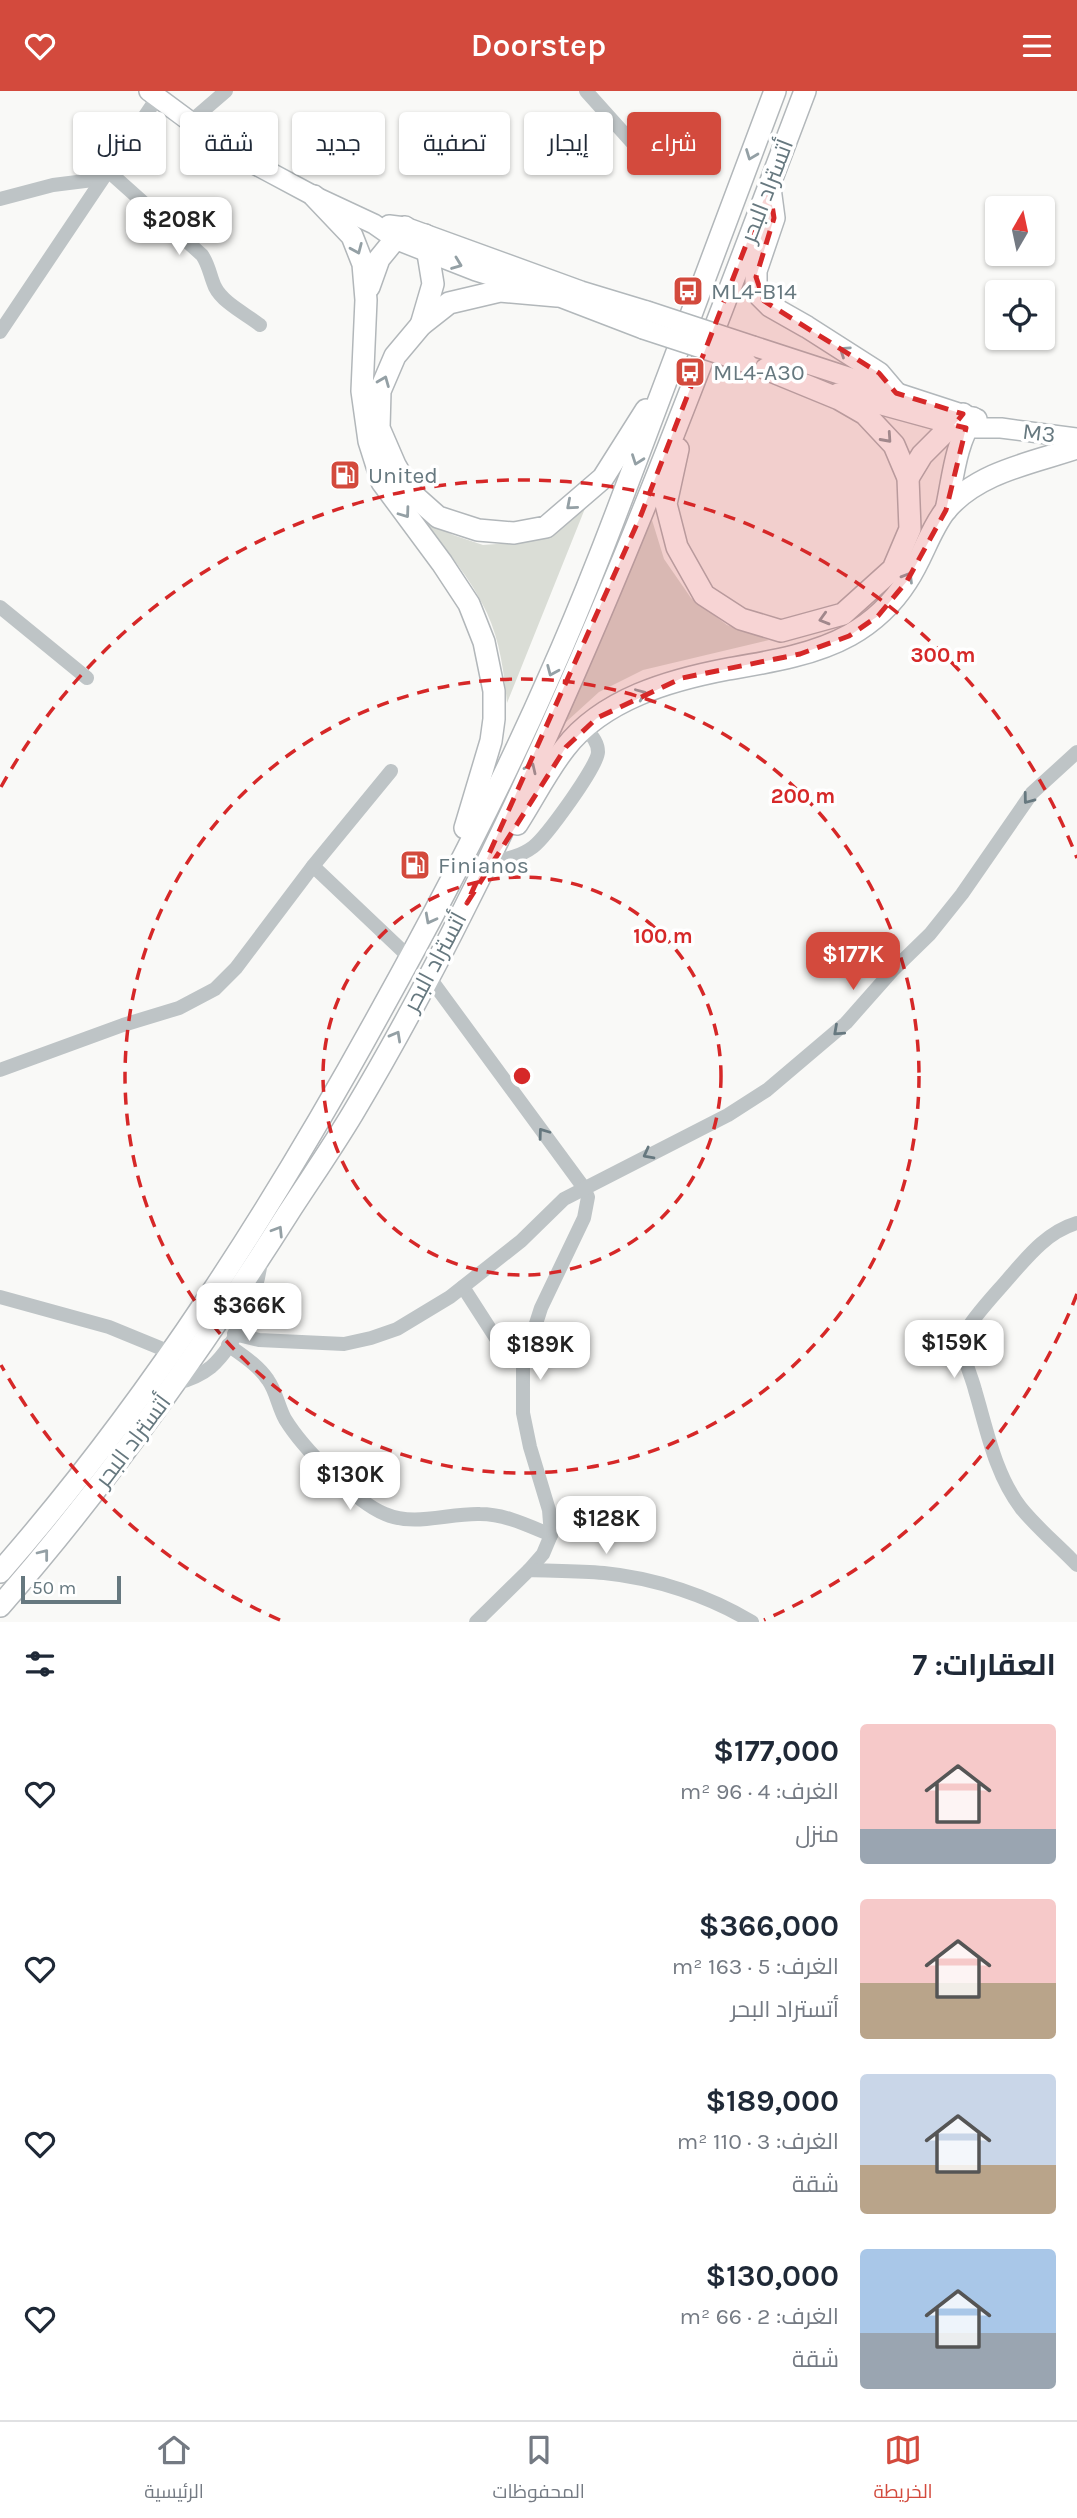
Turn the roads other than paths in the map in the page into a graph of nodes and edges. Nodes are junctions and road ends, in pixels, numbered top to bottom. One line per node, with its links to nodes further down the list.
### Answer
1 (226, 91): 7 (street)
2 (586, 91): 9 (street)
3 (775, 91): 23 (highway, أتستراد البحر, one-way to 23)
4 (806, 91): 12 (highway, أتستراد البحر)
5 (153, 94): 6 (street); 8 (main road)
6 (142, 112)
7 (202, 112)
8 (180, 114)
9 (627, 137)
10 (104, 175): 14 (street); 19 (street); 21 (street)
11 (275, 175): 13 (main road)
12 (769, 186): 24 (highway, أتستراد البحر); 25 (highway, one-way to 12)
13 (314, 196): 15 (main road); 17 (highway, one-way to 17)
14 (0, 199)
15 (413, 238): 16 (main road, one-way to 16); 17 (highway); 18 (main road); 20 (highway)
16 (557, 296): 18 (main road); 20 (highway)
17 (366, 300): 38 (highway, one-way to 38)
18 (645, 320): 22 (main road, bridge)
19 (260, 325)
20 (421, 325): 23 (highway, one-way to 20)
21 (0, 331)
22 (755, 359): 25 (main road); 26 (main road); 29 (highway, one-way to 29)
23 (669, 372): 38 (highway, أتستراد البحر, one-way to 38)
24 (690, 390): 29 (highway, one-way to 24); 39 (highway, أتستراد البحر, one-way to 24)
25 (896, 393): 26 (main road)
26 (964, 421): 27 (main road, M3); 29 (highway); 30 (highway)
27 (1077, 438)
28 (1077, 448): 30 (highway)
29 (908, 478)
30 (946, 510): 33 (highway, one-way to 30)
31 (0, 607): 32 (street)
32 (88, 678)
33 (585, 729): 36 (highway); 36 (street)
34 (1077, 752): 43 (street, one-way to 43)
35 (391, 771): 37 (street)
36 (492, 862): 39 (highway)
37 (313, 866): 40 (street); 42 (street)
38 (452, 877): 40 (highway, أتستراد البحر, one-way to 40)
39 (467, 903): 41 (highway, أتستراد البحر)
40 (410, 958): 49 (highway, أتستراد البحر)
41 (429, 977): 43 (street, one-way to 41); 45 (highway, أتستراد البحر, one-way to 41)
42 (0, 1070)
43 (584, 1188): 46 (street); 50 (street)
44 (1077, 1223): 53 (street)
45 (262, 1255): 48 (street); 51 (highway, أتستراد البحر)
46 (463, 1287): 48 (street); 50 (street)
47 (0, 1297): 49 (street)
48 (231, 1340): 51 (street); 52 (street)
49 (170, 1352): 55 (highway, أتستراد البحر)
50 (523, 1364): 52 (street)
51 (177, 1383): 56 (highway, أتستراد البحر, one-way to 51)
52 (551, 1535): 54 (street)
53 (1077, 1565)
54 (529, 1570): 57 (street); 58 (street)
55 (0, 1572)
56 (0, 1606)
57 (477, 1622)
58 (752, 1622)

